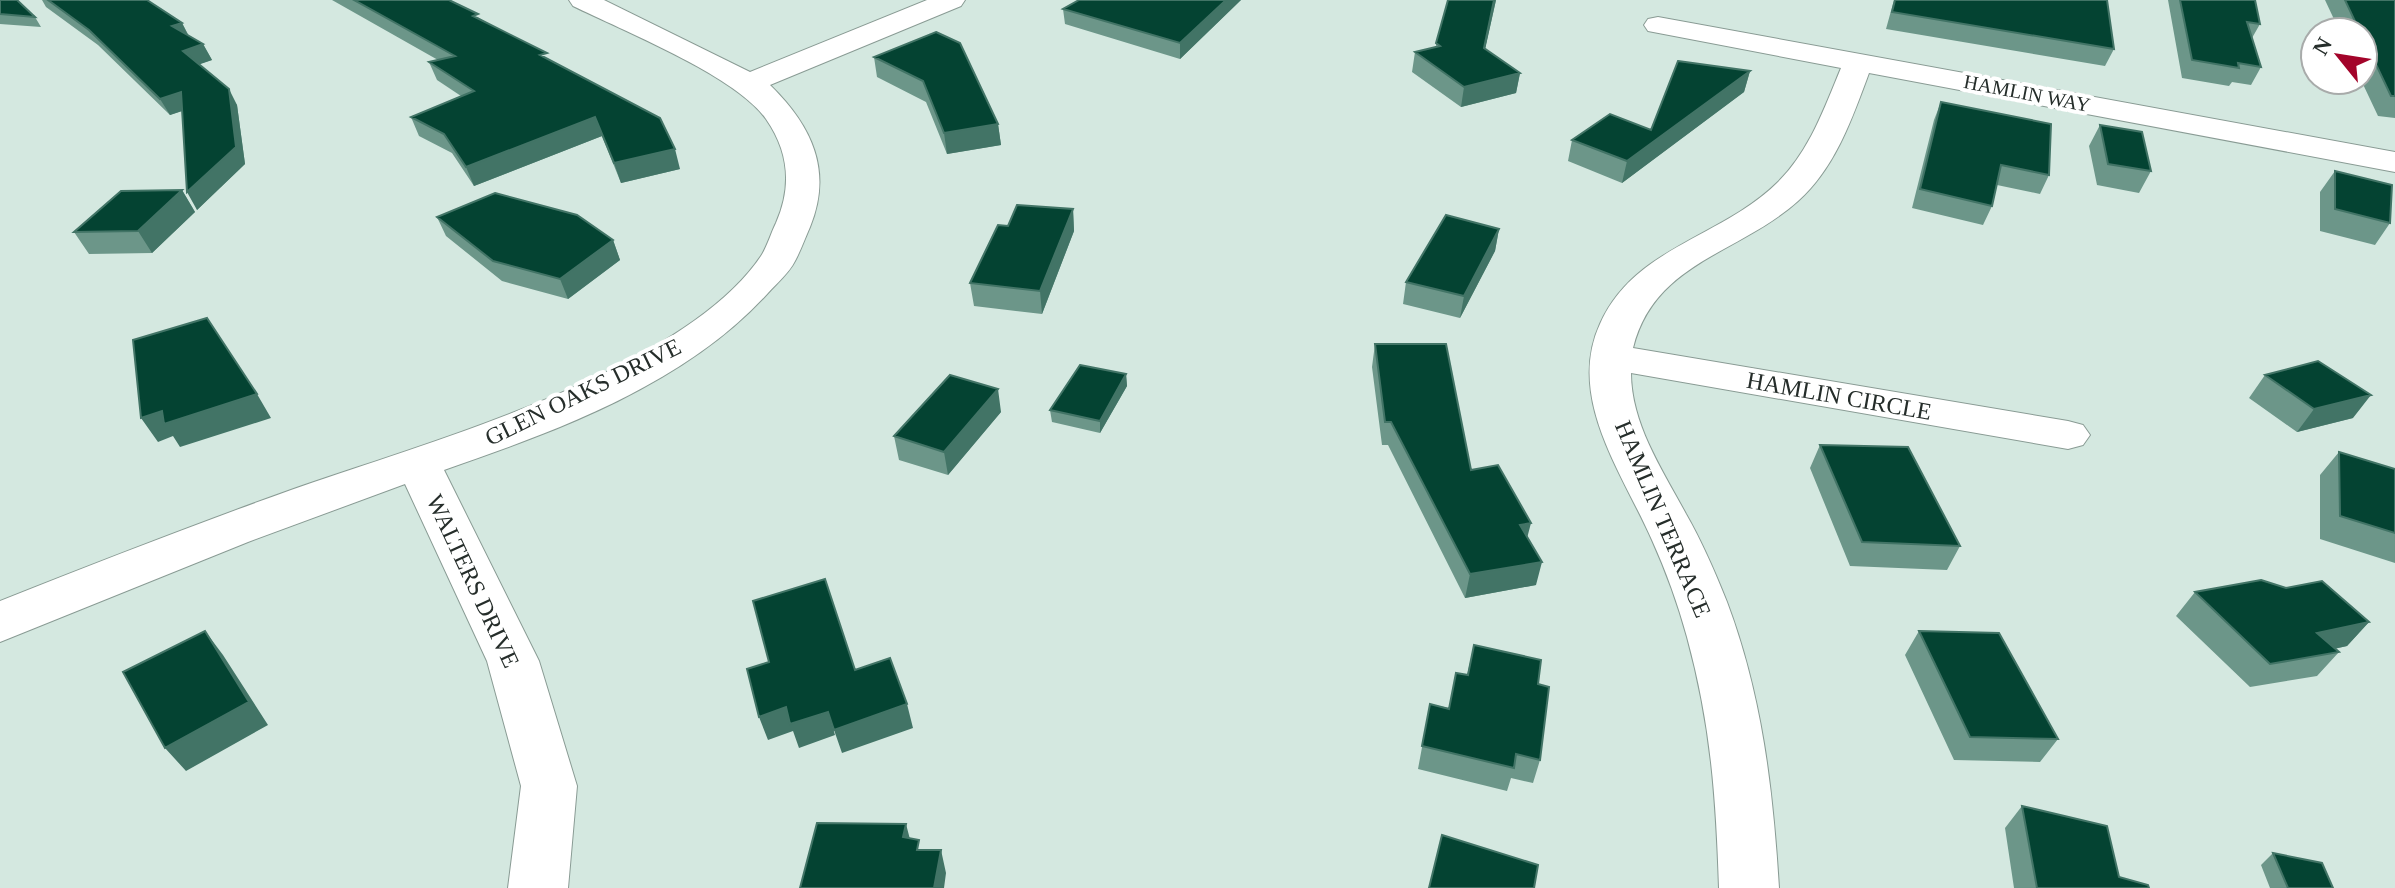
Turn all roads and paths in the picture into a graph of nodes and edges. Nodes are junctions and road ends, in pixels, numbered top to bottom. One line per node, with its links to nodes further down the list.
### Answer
1 (583, 0): 5 (street, GLEN OAKS DRIVE)
2 (951, 0): 5 (street)
3 (1658, 25): 4 (street, HAMLIN WAY)
4 (1859, 61): 6 (street, HAMLIN WAY); 7 (street, HAMLIN TERRACE)
5 (749, 83): 9 (street, GLEN OAKS DRIVE)
6 (2395, 162)
7 (1611, 357): 8 (street, HAMLIN CIRCLE); 12 (street, HAMLIN TERRACE)
8 (2068, 435)
9 (418, 464): 10 (street, GLEN OAKS DRIVE); 11 (street, WALTERS DRIVE)
10 (0, 622)
11 (538, 888)
12 (1749, 888)

